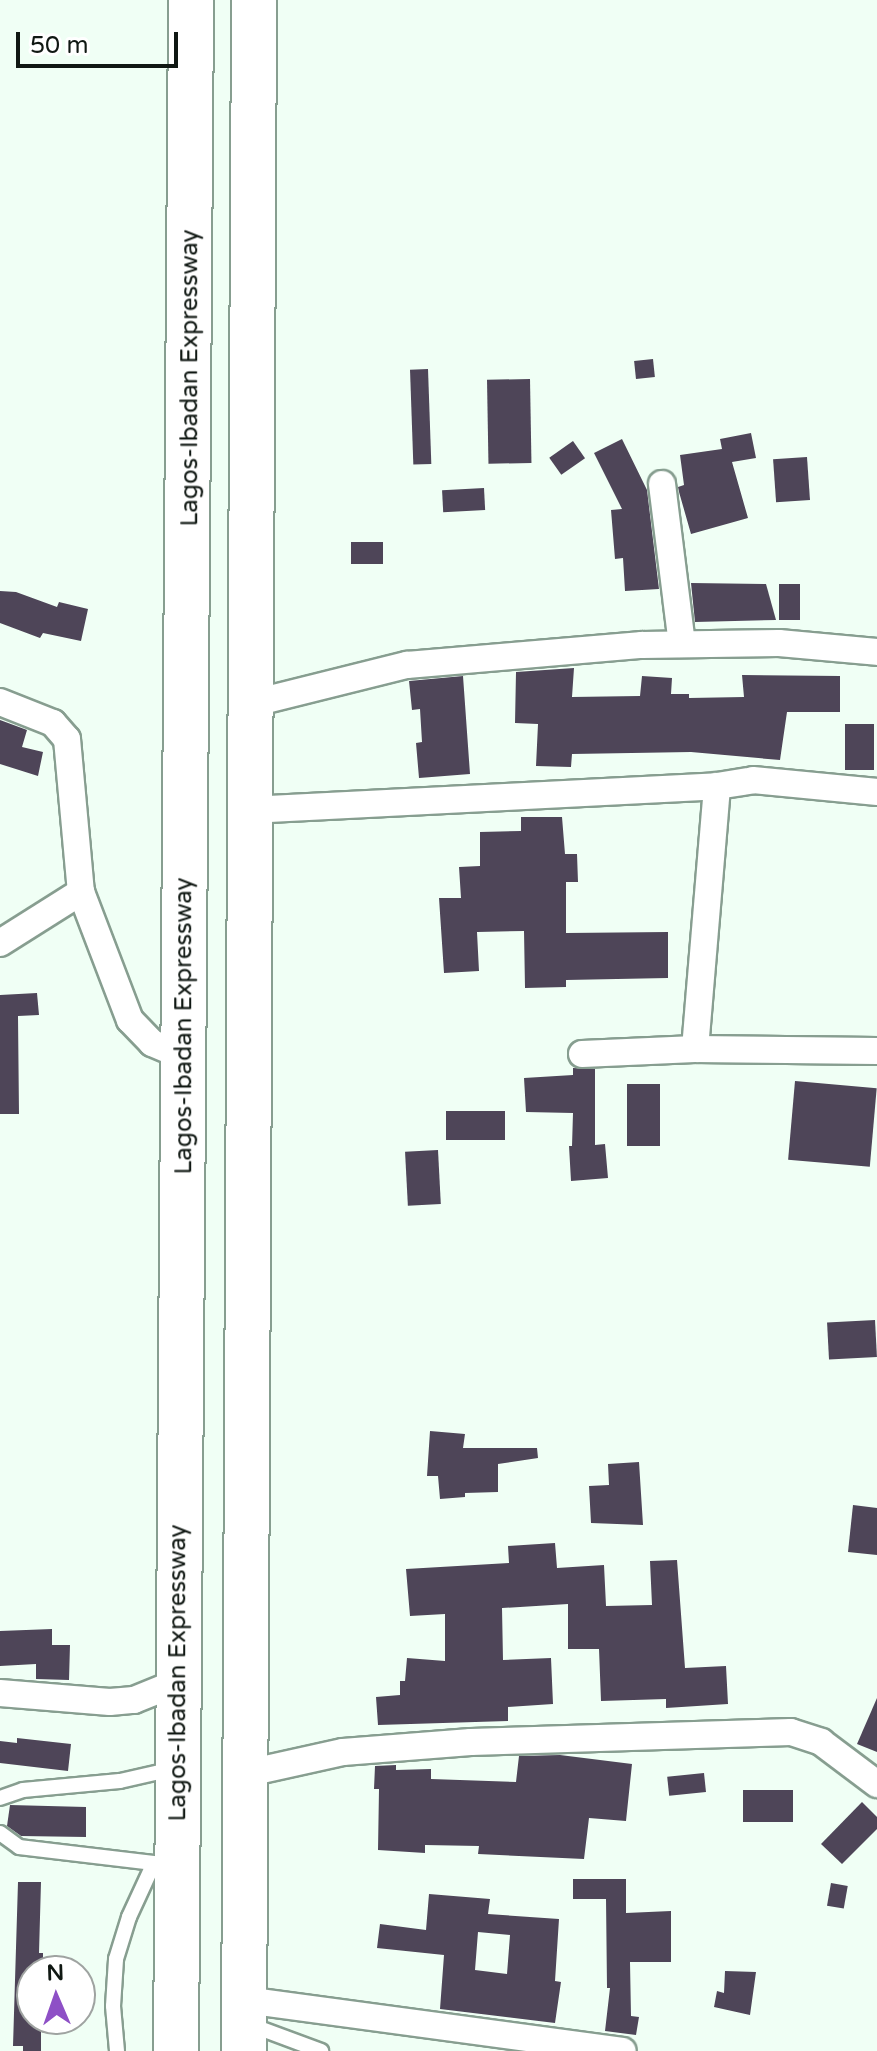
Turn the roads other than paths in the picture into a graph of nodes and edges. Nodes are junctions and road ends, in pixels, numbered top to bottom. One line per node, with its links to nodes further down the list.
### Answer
1 (191, 0): 16 (highway, Lagos-Ibadan Expressway)
2 (254, 0): 7 (highway)
3 (662, 484): 4 (street)
4 (682, 644): 5 (street); 7 (street)
5 (877, 652)
6 (0, 702): 11 (street)
7 (250, 704): 10 (highway)
8 (717, 786): 9 (street); 10 (street); 13 (street)
9 (877, 792)
10 (249, 810): 20 (highway)
11 (81, 892): 12 (street); 16 (street)
12 (0, 943)
13 (695, 1049): 14 (street); 15 (street)
14 (877, 1051)
15 (582, 1054)
16 (185, 1057): 17 (highway, Lagos-Ibadan Expressway)
17 (176, 1683): 18 (street); 19 (highway, Lagos-Ibadan Expressway)
18 (0, 1693)
19 (178, 1768): 22 (lane); 24 (highway, Lagos-Ibadan Expressway)
20 (248, 1773): 21 (street); 25 (highway)
21 (877, 1784)
22 (0, 1798)
23 (0, 1833): 24 (lane)
24 (165, 1864): 26 (lane); 27 (highway, Lagos-Ibadan Expressway)
25 (245, 2025): 28 (lane); 29 (street)
26 (117, 2051)
27 (176, 2051)
28 (321, 2051)
29 (623, 2051)

